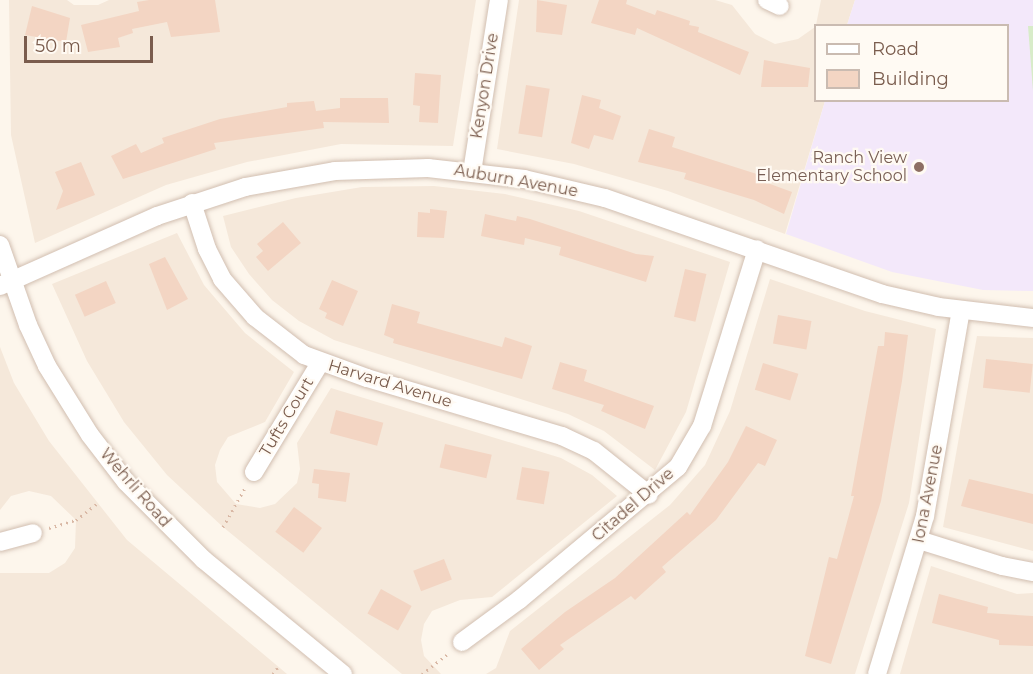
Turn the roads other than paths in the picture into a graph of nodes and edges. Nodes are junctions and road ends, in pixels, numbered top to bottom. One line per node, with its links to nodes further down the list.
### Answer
1 (499, 0): 2 (street, Kenyon Drive)
2 (472, 171): 3 (street, Auburn Avenue); 5 (street, Auburn Avenue)
3 (192, 203): 6 (street, Auburn Avenue); 9 (street, Harvard Avenue)
4 (0, 245): 6 (street, Wehrli Road)
5 (757, 249): 7 (street, Auburn Avenue); 11 (street, Citadel Drive)
6 (6, 283): 17 (street, Wehrli Road)
7 (961, 310): 8 (street, Auburn Avenue); 13 (street, Iona Avenue)
8 (1033, 318)
9 (320, 363): 10 (street, Tufts Court); 11 (street, Harvard Avenue)
10 (254, 472)
11 (649, 495): 16 (street, Citadel Drive)
12 (33, 533): 14 (street)
13 (919, 540): 15 (street); 18 (street, Iona Avenue)
14 (0, 542)
15 (1033, 572)
16 (462, 642)
17 (344, 674)
18 (877, 674)

